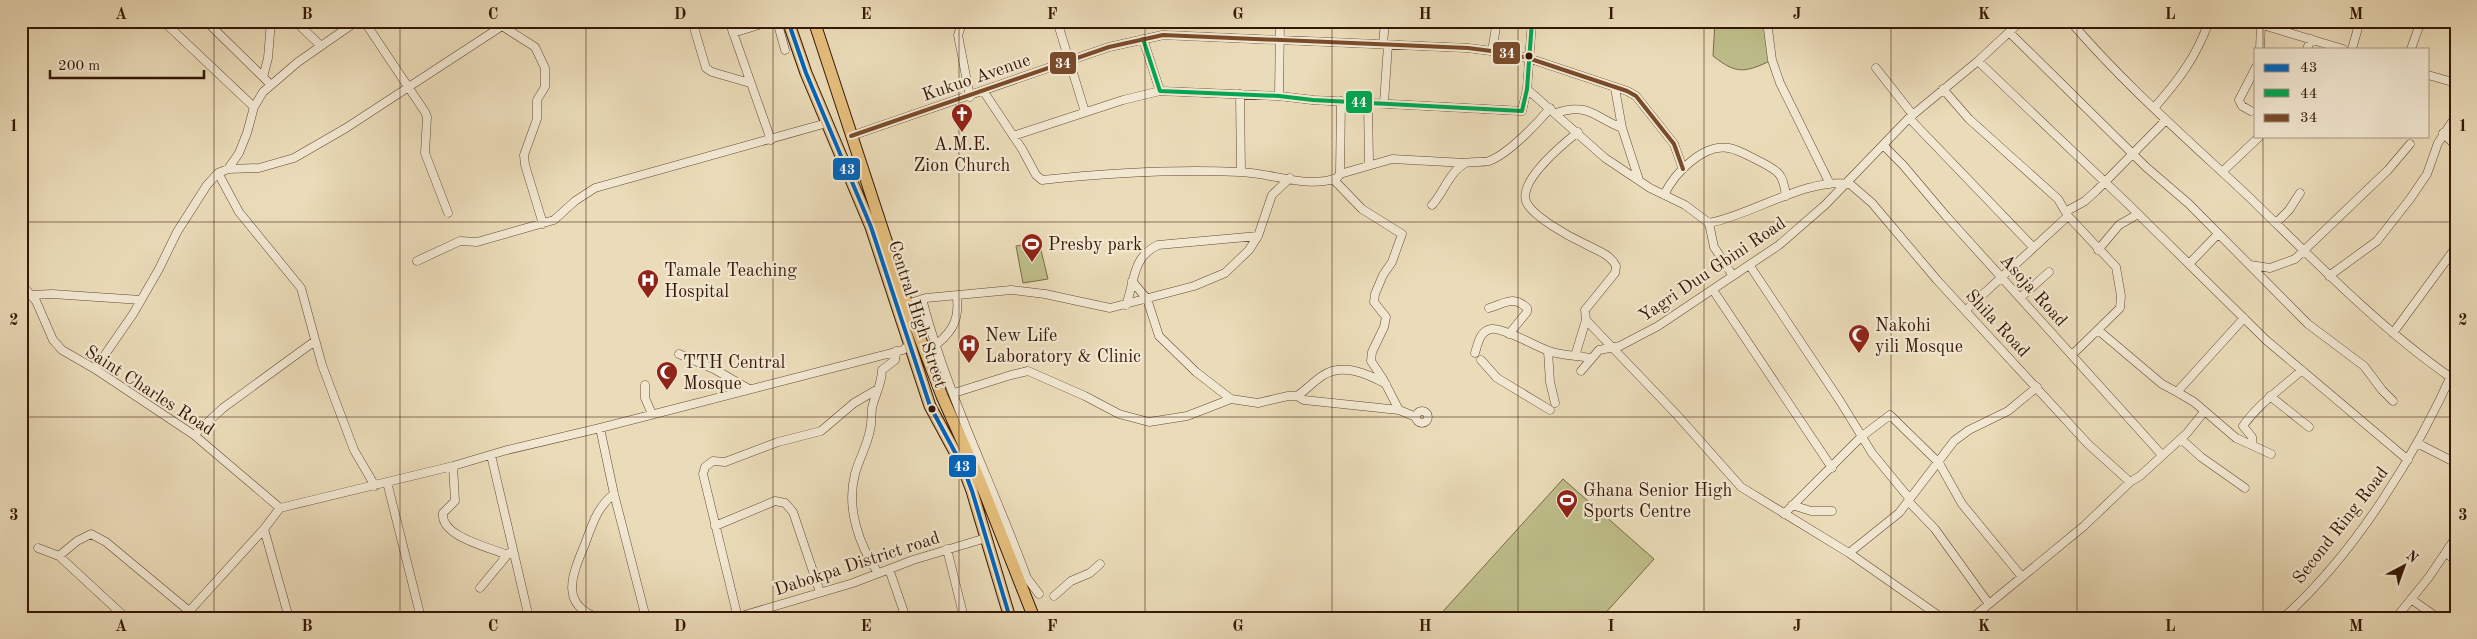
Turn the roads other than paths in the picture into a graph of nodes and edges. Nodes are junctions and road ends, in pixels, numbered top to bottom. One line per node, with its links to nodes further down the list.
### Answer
1 (163, 21): 64 (street)
2 (206, 21): 48 (street)
3 (271, 21): 48 (street)
4 (295, 21): 34 (street)
5 (356, 21): 34 (street)
6 (364, 21): 52 (street)
7 (692, 21): 50 (street)
8 (730, 21): 29 (street)
9 (771, 21): 29 (street)
10 (778, 21): 40 (street)
11 (788, 21): 72 (highway, Central High Street)
12 (814, 21): 76 (highway, Central High Street)
13 (963, 21): 59 (street)
14 (1057, 21): 43 (street)
15 (1280, 21): 32 (street)
16 (1385, 21): 33 (street)
17 (1497, 21): 41 (street)
18 (1532, 21): 42 (street)
19 (1767, 21): 97 (street)
20 (2021, 21): 28 (street, Yagri Duu Gbini Road)
21 (2070, 21): 65 (street)
22 (2209, 21): 65 (street)
23 (2249, 21): 27 (street)
24 (2360, 21): 38 (street)
25 (2421, 21): 39 (street)
26 (501, 24): 52 (street); 107 (street)
27 (2261, 25): 31 (street); 35 (street)
28 (2010, 32): 44 (street, Yagri Duu Gbini Road); 83 (street)
29 (733, 33): 50 (street)
30 (1143, 39): 32 (street, Kukuo Avenue); 43 (street, Kukuo Avenue); 56 (street)
31 (2311, 39): 36 (street); 37 (street)
32 (1278, 41): 33 (street, Kukuo Avenue); 60 (street)
33 (1386, 45): 41 (street, Kukuo Avenue); 63 (street)
34 (321, 46): 51 (street)
35 (2260, 48)
36 (2307, 48)
37 (2340, 48)
38 (2352, 48)
39 (2411, 48)
40 (785, 50)
41 (1492, 51): 42 (street, Kukuo Avenue)
42 (1528, 58): 53 (street, Kukuo Avenue); 54 (street)
43 (1069, 60): 57 (street, Kukuo Avenue); 67 (street)
44 (1978, 61): 55 (street, Yagri Duu Gbini Road); 95 (street)
45 (1876, 68): 70 (street)
46 (2254, 71): 68 (street)
47 (2430, 76): 49 (street)
48 (263, 77): 51 (street)
49 (2456, 82)
50 (750, 83): 79 (street)
51 (272, 85): 64 (street)
52 (409, 88): 86 (street); 102 (street)
53 (1615, 88): 73 (street); 87 (street, Kukuo Avenue)
54 (1528, 89): 63 (street); 66 (street)
55 (1943, 89): 70 (street, Yagri Duu Gbini Road); 103 (street)
56 (1160, 91): 58 (street); 67 (street)
57 (984, 92): 59 (street, Kukuo Avenue); 77 (street)
58 (1240, 94): 60 (street); 88 (street)
59 (970, 96): 76 (street, Kukuo Avenue)
60 (1279, 96): 61 (street)
61 (1341, 101): 62 (street); 91 (street)
62 (1368, 102): 63 (street); 84 (street)
63 (1384, 103)
64 (254, 107): 86 (street)
65 (2154, 108): 71 (street)
66 (1553, 111): 73 (street); 74 (street); 85 (street)
67 (1086, 112): 77 (street)
68 (2251, 112)
69 (2456, 116): 75 (street)
70 (1911, 117): 81 (street, Yagri Duu Gbini Road); 110 (street)
71 (2166, 120): 83 (street); 89 (street)
72 (827, 123): 79 (street); 142 (highway, Central High Street)
73 (1622, 128): 94 (street)
74 (1578, 132): 94 (street); 136 (street)
75 (2443, 133): 82 (street); 120 (street)
76 (851, 136): 131 (highway, Central High Street)
77 (1013, 136): 88 (street)
78 (2258, 138): 89 (street)
79 (771, 140): 107 (street)
80 (2410, 144): 113 (street)
81 (1883, 145): 96 (street, Yagri Duu Gbini Road); 121 (street, Asoja Road)
82 (2456, 146)
83 (2132, 153): 95 (street); 108 (street)
84 (1369, 164): 85 (street); 91 (street)
85 (1466, 164): 101 (street)
86 (228, 169): 90 (street)
87 (1683, 169): 99 (street); 100 (street)
88 (1241, 172): 92 (street)
89 (2222, 172): 106 (street)
90 (218, 173): 130 (street); 140 (street)
91 (1340, 174): 93 (street)
92 (1290, 178): 93 (street); 109 (street)
93 (1332, 179): 158 (street)
94 (1639, 180): 99 (street)
95 (2103, 181): 103 (street); 104 (street)
96 (1847, 183): 97 (street); 117 (street, Yagri Duu Gbini Road); 134 (street, Shila Road)
97 (1830, 184): 100 (street)
98 (2300, 193): 106 (street)
99 (1664, 195): 105 (street)
100 (1786, 196): 105 (street)
101 (1432, 205)
102 (448, 213)
103 (2067, 214): 110 (street); 112 (street)
104 (2138, 214): 112 (street); 115 (street)
105 (1709, 223): 119 (street)
106 (2276, 223): 113 (street)
107 (543, 224): 114 (street)
108 (2218, 235): 115 (street); 116 (street)
109 (1258, 236): 122 (street); 129 (street)
110 (2033, 247): 121 (street)
111 (2456, 247): 138 (street)
112 (2098, 250): 137 (street)
113 (2304, 252): 116 (street); 120 (street)
114 (417, 261)
115 (2189, 264): 135 (street)
116 (2249, 265): 168 (street)
117 (1750, 266): 119 (street, Yagri Duu Gbini Road); 178 (street)
118 (2049, 272): 127 (street)
119 (1734, 276): 124 (street, Yagri Duu Gbini Road)
120 (2329, 276): 138 (street)
121 (2002, 277): 127 (street, Asoja Road); 134 (street)
122 (1132, 281): 129 (street); 132 (street)
123 (21, 284): 125 (street, Saint Charles Road)
124 (1712, 290): 143 (street, Yagri Duu Gbini Road); 189 (street)
125 (32, 295): 130 (street); 153 (street, Saint Charles Road)
126 (957, 296): 128 (street); 132 (street); 141 (street)
127 (2020, 298): 148 (street, Asoja Road)
128 (922, 299): 131 (street); 141 (street)
129 (1147, 299): 132 (street); 167 (street)
130 (141, 300): 153 (street)
131 (907, 304): 156 (highway, Central High Street)
132 (1126, 305)
133 (1489, 308): 139 (street)
134 (1966, 310): 160 (street, Shila Road)
135 (2244, 318): 154 (street); 163 (street)
136 (1586, 320): 143 (street); 149 (street)
137 (2098, 330): 148 (street); 163 (street)
138 (2393, 333): 157 (street)
139 (1509, 334): 145 (street); 146 (street)
140 (315, 341): 177 (street); 192 (street)
141 (937, 344): 156 (street)
142 (909, 345): 144 (street); 170 (highway, Central High Street)
143 (1609, 347): 150 (street, Yagri Duu Gbini Road); 199 (street)
144 (896, 351): 161 (street); 162 (street)
145 (1548, 351): 149 (street); 151 (street)
146 (1475, 352)
147 (679, 354): 162 (street)
148 (2072, 355): 184 (street, Asoja Road)
149 (1575, 356): 150 (street)
150 (1590, 358): 155 (street)
151 (1480, 360)
152 (2456, 365): 157 (street, Second Ring Road)
153 (94, 369): 177 (street, Saint Charles Road)
154 (2302, 370): 166 (street); 185 (street)
155 (1581, 371)
156 (941, 376): 164 (street); 171 (highway, Central High Street)
157 (2450, 377): 180 (street, Second Ring Road)
158 (1386, 384): 165 (street); 169 (street)
159 (645, 385): 173 (street)
160 (2037, 386): 187 (street); 191 (street, Shila Road)
161 (878, 389): 200 (street); 213 (street)
162 (749, 390): 173 (street)
163 (2177, 392): 172 (street)
164 (954, 393): 167 (street); 217 (street)
165 (1297, 396): 167 (street); 169 (street)
166 (2270, 396): 175 (street); 181 (street)
167 (1231, 399)
168 (2393, 401)
169 (1399, 410): 174 (street)
170 (933, 412): 171 (highway); 203 (highway, Central High Street)
171 (949, 412): 232 (highway, Central High Street)
172 (2204, 412): 179 (street); 181 (street)
173 (652, 414): 176 (street)
174 (1416, 417)
175 (2309, 427)
176 (600, 428): 183 (street); 194 (street)
177 (194, 435): 197 (street, Saint Charles Road)
178 (1861, 437): 187 (street); 189 (street); 195 (street)
179 (2181, 439): 184 (street); 193 (street)
180 (2416, 443): 185 (street, Second Ring Road); 186 (street)
181 (2252, 445): 182 (street)
182 (2270, 454)
183 (491, 455): 188 (street); 206 (street)
184 (2162, 455): 191 (street)
185 (2408, 460): 235 (street, Second Ring Road)
186 (2456, 463)
187 (1939, 464): 195 (street); 214 (street)
188 (453, 466): 190 (street); 206 (street)
189 (1832, 468): 196 (street)
190 (388, 482): 192 (street); 225 (street)
191 (2130, 482): 214 (street)
192 (375, 486): 197 (street)
193 (2246, 488)
194 (614, 494): 226 (street); 227 (street)
195 (1909, 502): 207 (street); 220 (street)
196 (1792, 505): 198 (street); 199 (street)
197 (280, 508): 201 (street)
198 (1832, 511)
199 (1784, 514): 207 (street)
200 (715, 526): 216 (street); 228 (street)
201 (264, 529): 221 (street); 224 (street)
202 (2456, 537): 208 (street)
203 (986, 538): 205 (street, Dabokpa District road); 231 (highway, Central High Street)
204 (38, 548): 209 (street)
205 (947, 549): 212 (street, Dabokpa District road); 230 (street)
206 (510, 552): 215 (street); 222 (street)
207 (1849, 553): 233 (street)
208 (2446, 553): 210 (street); 219 (street)
209 (59, 556): 221 (street); 223 (street)
210 (2456, 560)
211 (1100, 564): 218 (street)
212 (889, 569): 213 (street, Dabokpa District road); 229 (street)
213 (878, 573): 216 (street, Dabokpa District road)
214 (2022, 577): 220 (street)
215 (480, 588)
216 (820, 592): 228 (street, Dabokpa District road)
217 (1039, 594)
218 (1054, 596)
219 (2411, 599): 236 (street); 237 (street)
220 (1989, 604): 234 (street)
221 (186, 615)
222 (527, 617)
223 (126, 618)
224 (288, 618)
225 (421, 618)
226 (599, 618)
227 (646, 618)
228 (738, 618)
229 (906, 618)
230 (964, 618)
231 (1010, 618)
232 (1034, 618)
233 (1942, 618)
234 (1972, 618)
235 (2283, 618)
236 (2396, 618)
237 (2438, 618)

